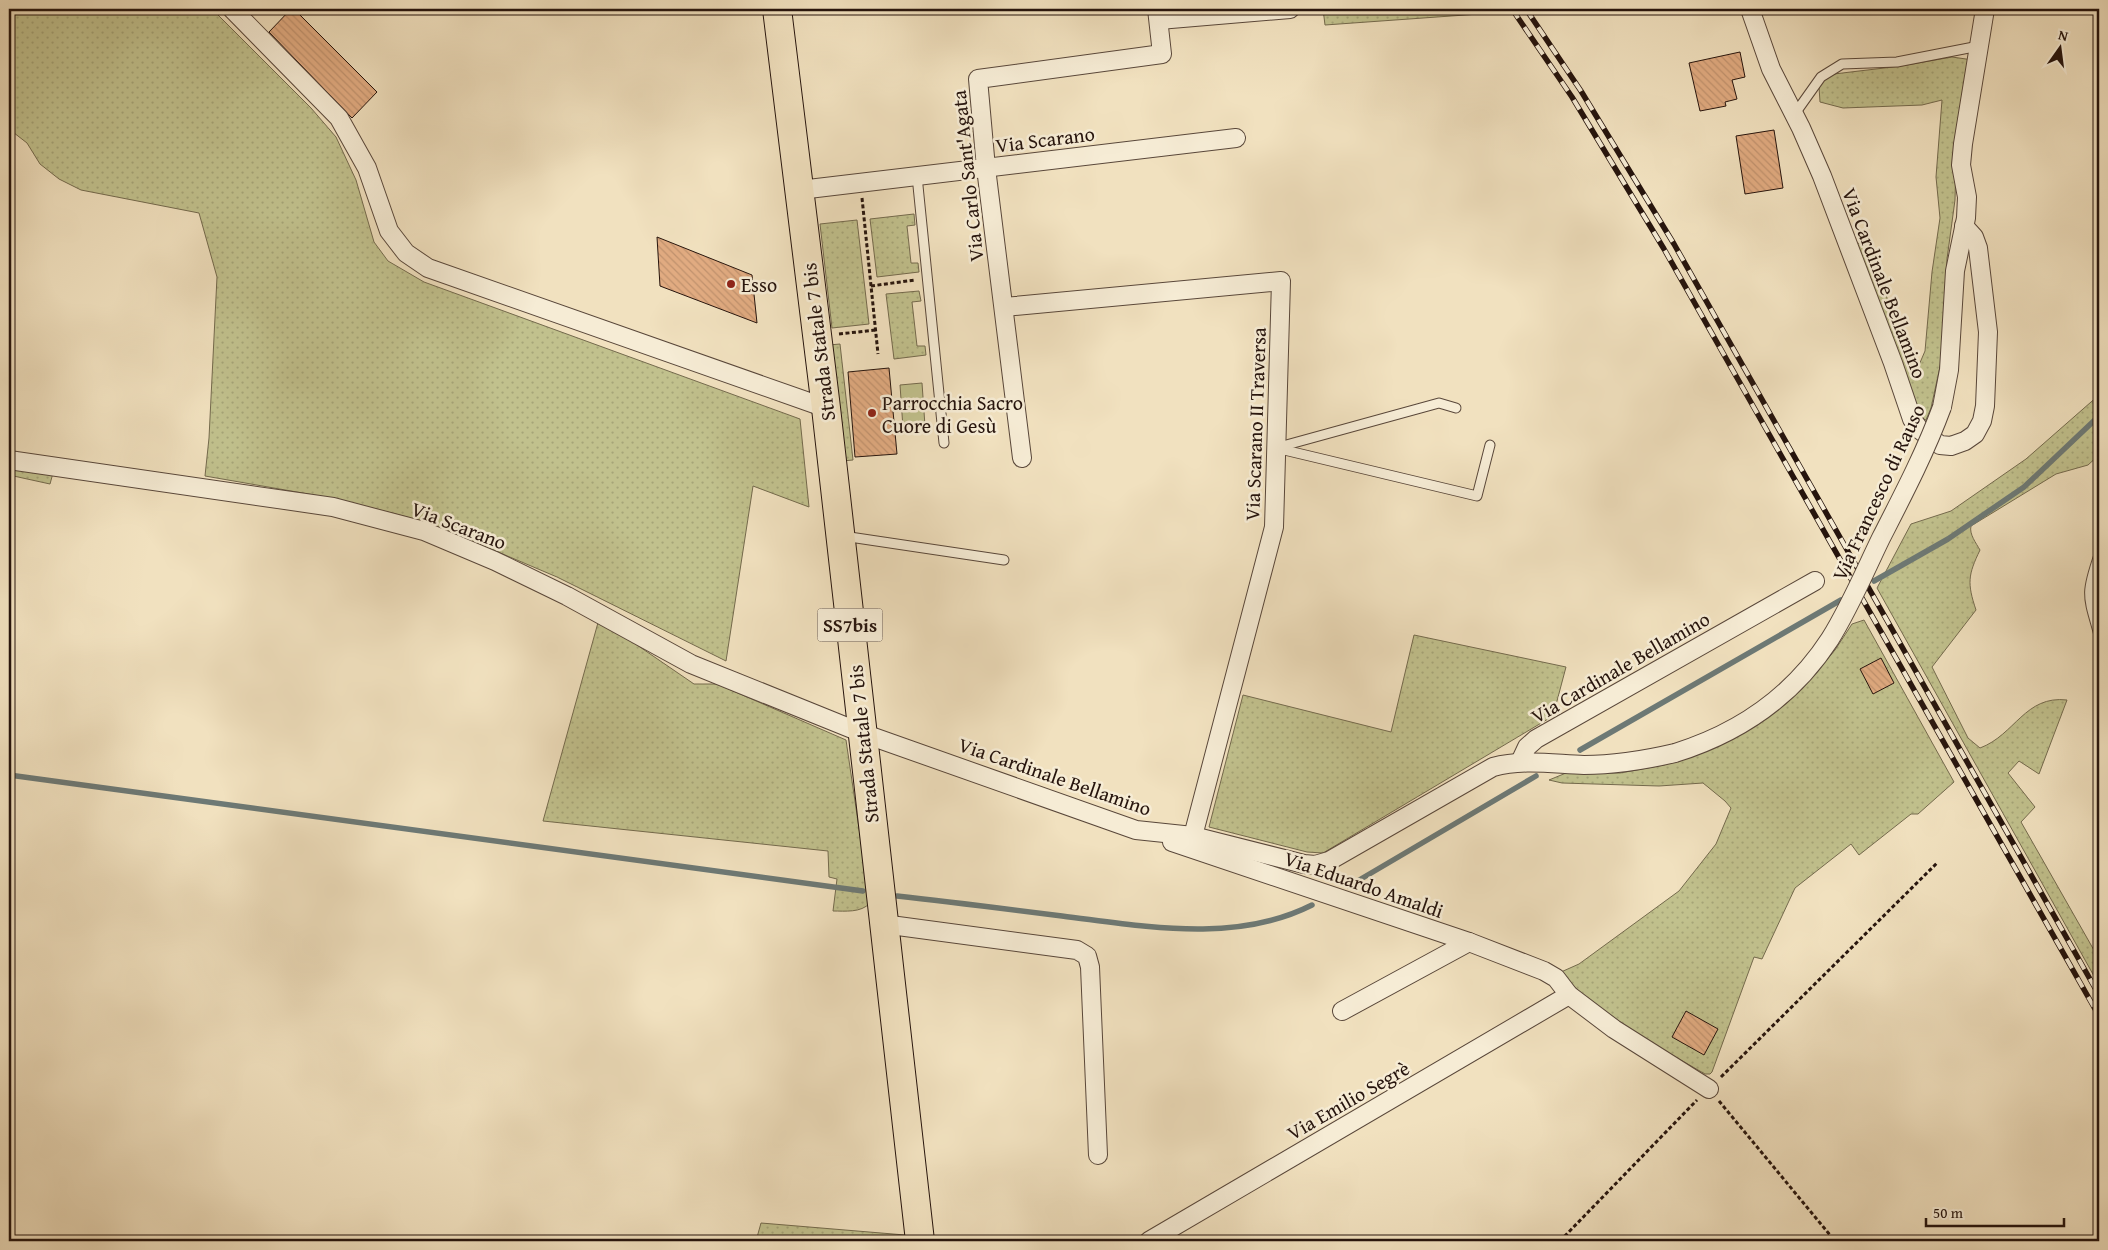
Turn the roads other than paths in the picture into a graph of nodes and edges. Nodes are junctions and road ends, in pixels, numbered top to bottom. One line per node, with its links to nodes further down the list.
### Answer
1 (232, 9): 15 (street)
2 (777, 9): 12 (main road, Strada Statale 7 bis / SS7bis)
3 (1290, 9): 6 (street, Via Carlo Sant'Agata)
4 (1750, 9): 8 (street, Via Cardinale Bellamino)
5 (1985, 9): 7 (street, Via Francesco di Rauso)
6 (1158, 14): 10 (street, Via Carlo Sant'Agata)
7 (1979, 46): 8 (lane); 13 (street, Via Francesco di Rauso)
8 (1794, 116): 13 (street, Via Cardinale Bellamino)
9 (1236, 138): 10 (street, Via Scarano)
10 (986, 168): 11 (street, Via Scarano); 14 (street, Via Carlo Sant'Agata)
11 (917, 176): 12 (street, Via Scarano); 17 (lane)
12 (800, 190): 15 (main road, Strada Statale 7 bis / SS7bis)
13 (1964, 226): 28 (street, Via Francesco di Rauso, bridge)
14 (1004, 307): 19 (street, Via Scarano II Traversa); 20 (street, Via Carlo Sant'Agata)
15 (826, 408): 22 (main road, Strada Statale 7 bis / SS7bis)
16 (1456, 408): 19 (lane)
17 (944, 444)
18 (1490, 445): 19 (lane)
19 (1276, 448): 30 (street, Via Scarano II Traversa)
20 (1022, 458)
21 (9, 460): 27 (street, Via Scarano)
22 (840, 535): 24 (lane); 27 (main road, Strada Statale 7 bis / SS7bis)
23 (2099, 555): 26 (lane)
24 (1004, 560)
25 (1815, 581): 28 (street, Via Cardinale Bellamino)
26 (2099, 635)
27 (862, 732): 29 (street, Via Cardinale Bellamino); 31 (main road, Strada Statale 7 bis / SS7bis)
28 (1520, 762): 30 (street, Via Cardinale Bellamino)
29 (1136, 830): 30 (street, Via Cardinale Bellamino); 32 (street, Via Eduardo Amaldi)
30 (1193, 836)
31 (883, 924): 36 (street); 37 (main road, Strada Statale 7 bis / SS7bis)
32 (1469, 942): 33 (street, Via Eduardo Amaldi); 34 (street)
33 (1569, 995): 35 (street, Via Eduardo Amaldi); 38 (street, Via Emilio Segrè)
34 (1342, 1011)
35 (1708, 1089)
36 (1098, 1156)
37 (920, 1241)
38 (1149, 1241)

